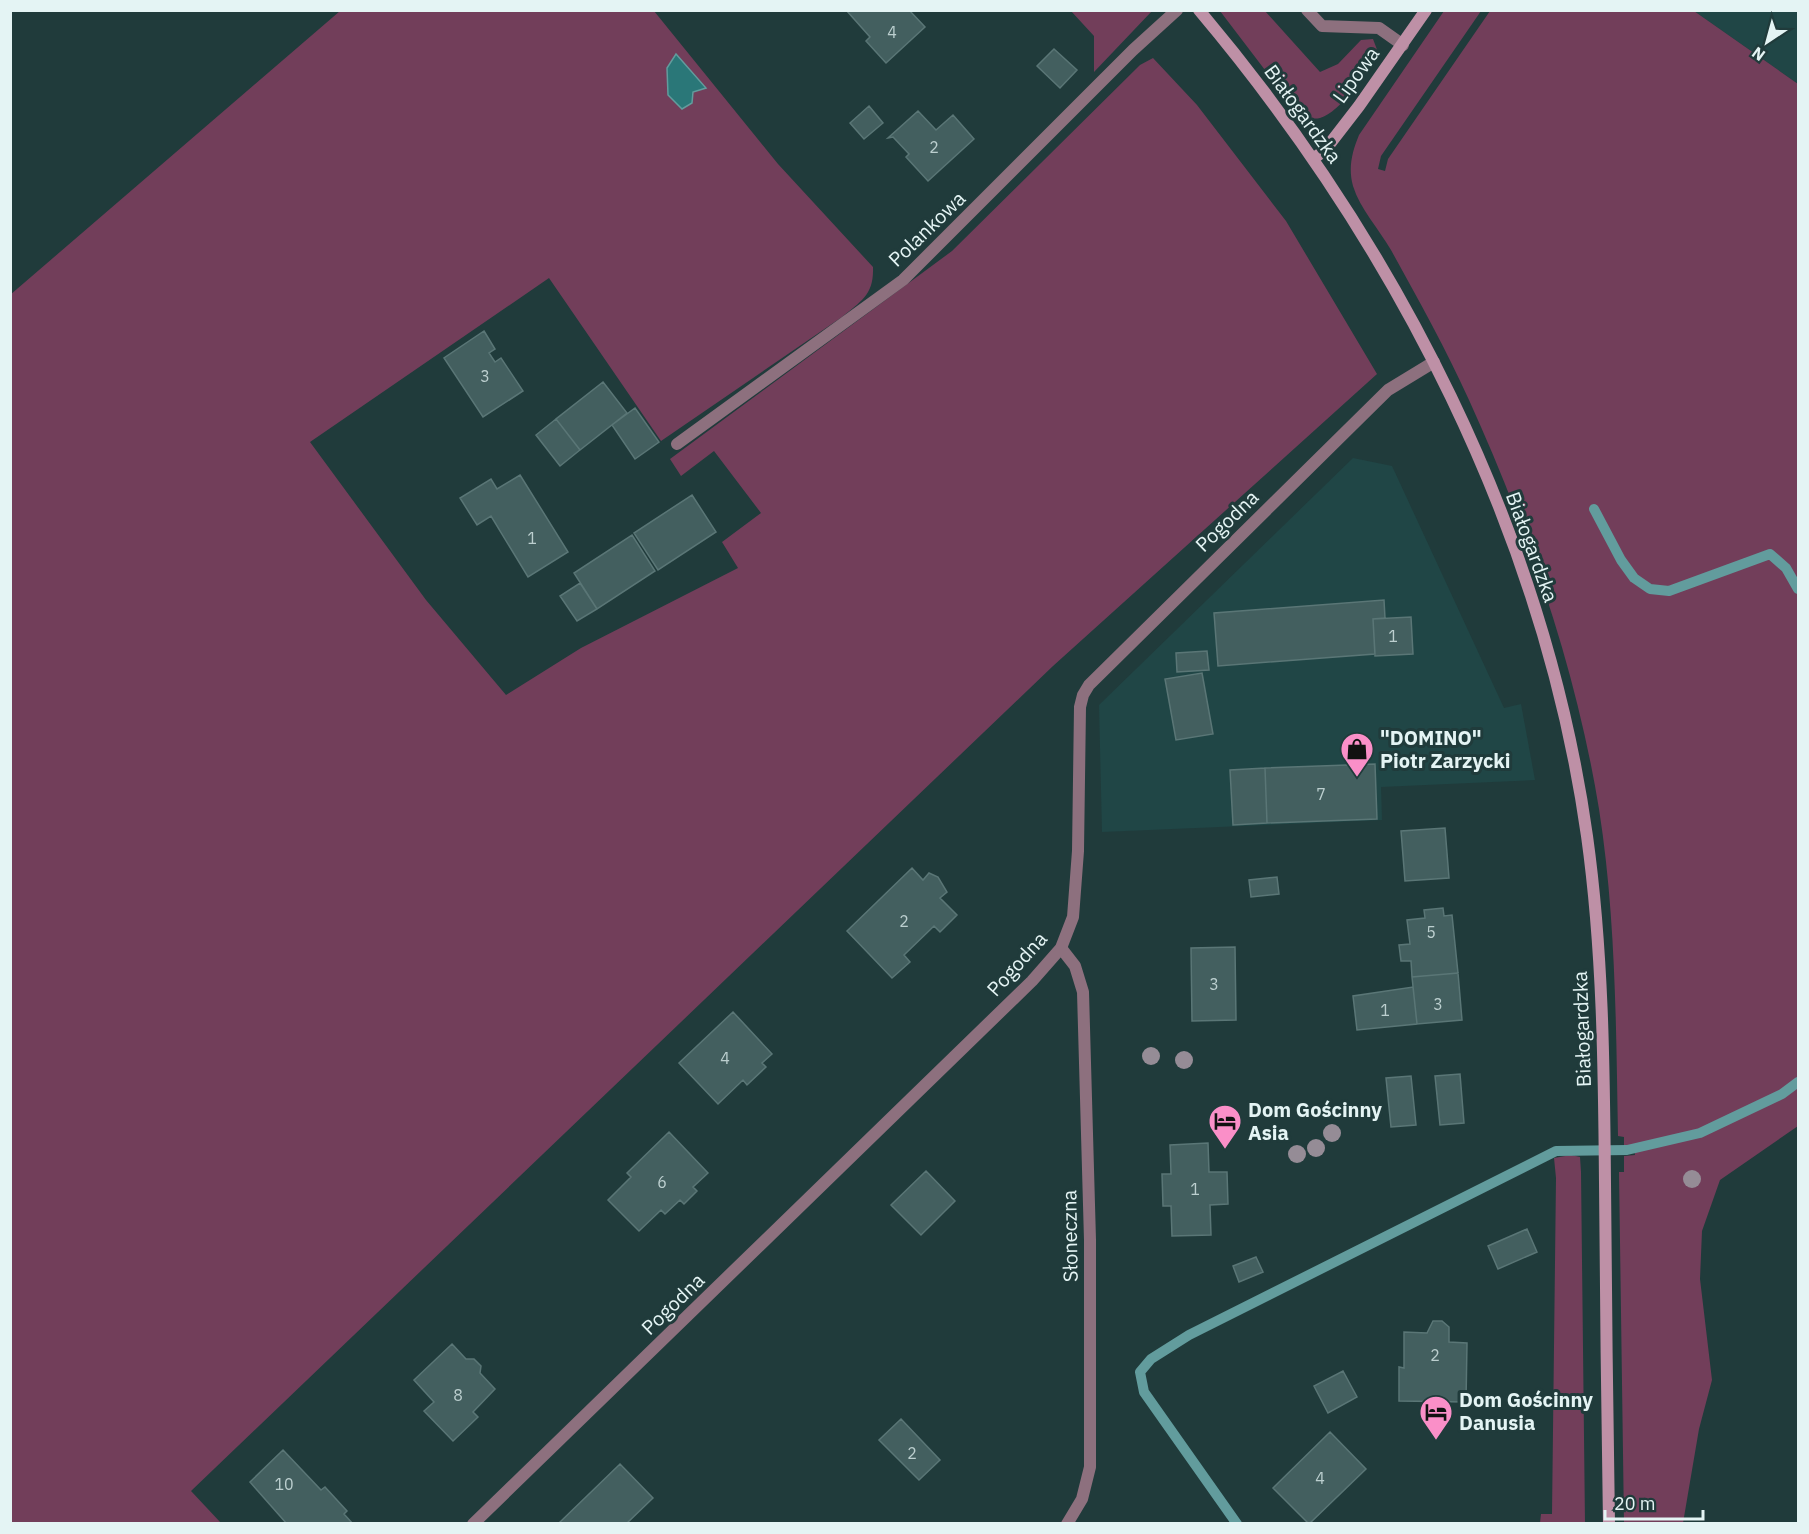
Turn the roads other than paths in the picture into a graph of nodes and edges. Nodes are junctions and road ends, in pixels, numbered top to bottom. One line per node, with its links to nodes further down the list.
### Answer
1 (1177, 10): 8 (street, Polankowa)
2 (1199, 10): 6 (main road, Białogardzka)
3 (1307, 10): 5 (street)
4 (1426, 10): 5 (main road, Lipowa)
5 (1402, 45): 6 (main road, Lipowa)
6 (1313, 159): 7 (main road, Białogardzka)
7 (1434, 362): 9 (street, Pogodna); 12 (main road, Białogardzka)
8 (677, 444)
9 (1061, 948): 10 (street, Pogodna); 11 (street, Słoneczna)
10 (473, 1524)
11 (1067, 1524)
12 (1609, 1524)

